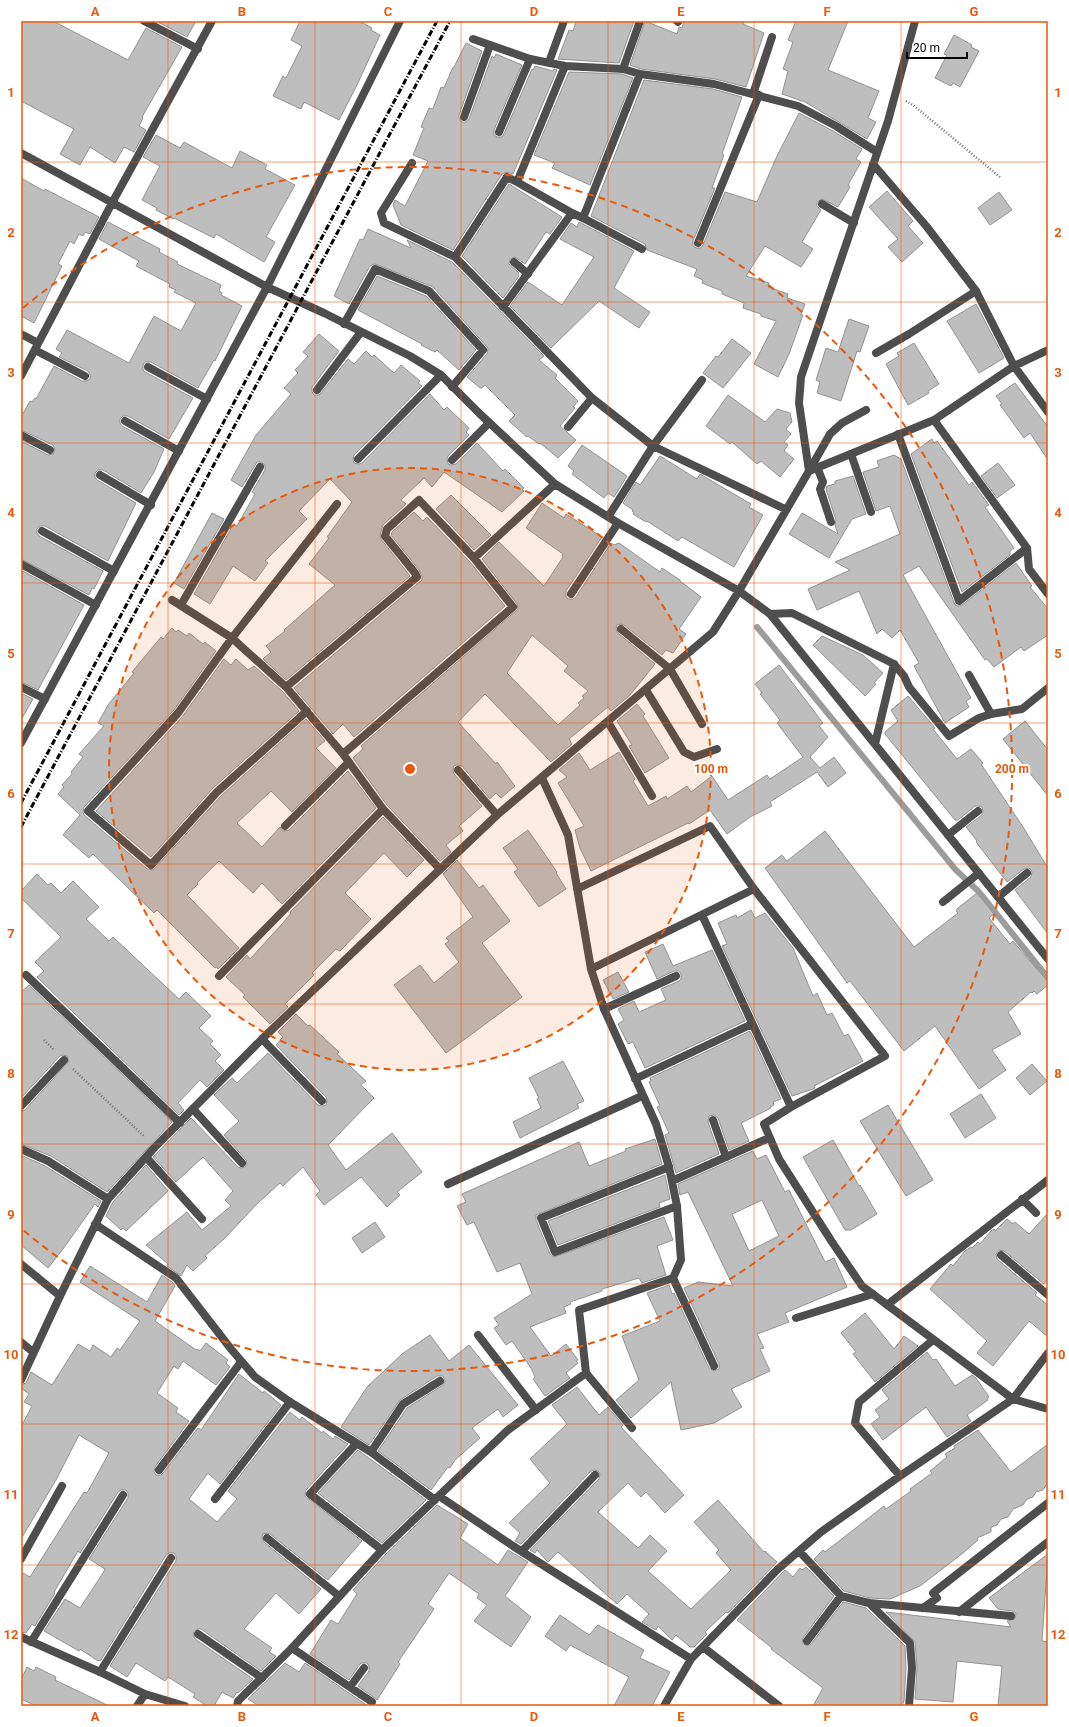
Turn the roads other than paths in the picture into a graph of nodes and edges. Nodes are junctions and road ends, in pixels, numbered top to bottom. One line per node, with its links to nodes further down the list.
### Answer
1 (144, 21): 10 (street)
2 (212, 21): 10 (street)
3 (400, 21): 34 (street)
4 (564, 21): 12 (street)
5 (640, 21): 14 (street)
6 (915, 21): 19 (street)
7 (772, 37): 16 (street)
8 (473, 39): 9 (street)
9 (490, 45): 11 (street); 17 (street)
10 (198, 49): 24 (street)
11 (530, 59): 12 (street); 18 (street)
12 (549, 62): 13 (street)
13 (565, 66): 14 (street); 23 (street)
14 (622, 69): 15 (street)
15 (640, 74): 16 (street); 27 (street)
16 (756, 95): 19 (street); 29 (street)
17 (464, 117)
18 (499, 132)
19 (877, 152): 22 (street)
20 (21, 153): 24 (street)
21 (412, 163): 31 (street)
22 (873, 164): 28 (street); 35 (street)
23 (517, 182): 26 (street); 31 (street)
24 (112, 203): 34 (street); 40 (street)
25 (822, 204): 28 (street)
26 (572, 213): 27 (street); 33 (street)
27 (583, 218): 30 (street)
28 (854, 224): 69 (street)
29 (698, 244)
30 (642, 249)
31 (455, 257): 36 (street)
32 (514, 262): 33 (street)
33 (528, 274): 36 (street)
34 (267, 287): 37 (street); 52 (street)
35 (976, 291): 42 (street); 43 (street)
36 (503, 307): 51 (street)
37 (344, 324): 38 (street); 49 (street)
38 (361, 332): 45 (street); 50 (street)
39 (21, 334): 40 (street)
40 (37, 346): 46 (street); 47 (street)
41 (1048, 350): 43 (street)
42 (876, 353)
43 (1014, 366): 54 (street); 55 (street)
44 (148, 367): 52 (street)
45 (441, 375): 49 (street); 65 (street)
46 (21, 376)
47 (85, 376)
48 (702, 380): 61 (street)
49 (452, 387): 57 (street)
50 (317, 390)
51 (592, 398): 58 (street); 61 (street)
52 (207, 399): 63 (street)
53 (866, 410): 69 (street)
54 (1048, 412)
55 (934, 420): 59 (street); 80 (street)
56 (124, 421): 63 (street)
57 (489, 423): 66 (street); 71 (street)
58 (568, 427)
59 (898, 434): 64 (street); 80 (street)
60 (21, 435): 62 (street)
61 (653, 446): 74 (street); 76 (street)
62 (50, 450)
63 (179, 451): 72 (street)
64 (851, 454): 68 (street); 75 (street)
65 (358, 459)
66 (452, 460)
67 (260, 467): 89 (street)
68 (817, 467): 69 (street); 77 (street)
69 (809, 471): 74 (street)
70 (100, 475): 72 (street)
71 (555, 484): 76 (street); 81 (street)
72 (150, 504): 83 (street)
73 (337, 504): 92 (street)
74 (785, 509): 84 (street)
75 (871, 512)
76 (608, 517): 78 (street)
77 (831, 522)
78 (618, 523): 84 (street); 85 (street)
79 (42, 531): 83 (street)
80 (1027, 548): 86 (street)
81 (474, 558): 97 (street); 108 (street)
82 (21, 564): 88 (street)
83 (114, 571): 88 (street)
84 (739, 591): 90 (street); 94 (street)
85 (572, 594)
86 (1048, 594)
87 (172, 600): 89 (street)
88 (96, 605): 100 (street)
89 (181, 606): 92 (street)
90 (770, 614): 93 (street); 106 (street)
91 (622, 629): 94 (street)
92 (232, 638): 97 (street); 101 (street)
93 (894, 664): 102 (street); 106 (street)
94 (670, 669): 99 (street); 104 (street)
95 (969, 675): 102 (street)
96 (21, 687): 100 (street)
97 (286, 687): 101 (street)
98 (1048, 688): 102 (street)
99 (646, 690): 103 (street); 107 (street)
100 (45, 699): 105 (street)
101 (307, 711): 108 (street)
102 (991, 714)
103 (608, 722): 111 (street); 112 (street)
104 (702, 724)
105 (21, 743)
106 (875, 744): 117 (street)
107 (717, 749)
108 (343, 754): 109 (street)
109 (349, 762): 113 (street); 116 (street)
110 (458, 770): 115 (street)
111 (542, 778): 115 (street); 121 (street)
112 (652, 796)
113 (383, 809): 118 (street); 129 (street)
114 (978, 811): 117 (street)
115 (497, 815): 118 (street)
116 (285, 826)
117 (948, 835): 119 (street)
118 (440, 868): 133 (street)
119 (978, 873): 123 (street); 124 (street)
120 (1027, 873): 123 (street)
121 (577, 889): 122 (street); 127 (street)
122 (754, 889): 125 (street); 139 (street)
123 (998, 897): 126 (street)
124 (943, 902)
125 (702, 915): 127 (street); 132 (street)
126 (1048, 958)
127 (591, 969): 131 (street)
128 (26, 974): 142 (street)
129 (219, 976)
130 (676, 976): 131 (street)
131 (604, 1009): 135 (street)
132 (752, 1024): 135 (street); 139 (street)
133 (262, 1040): 137 (street); 140 (street)
134 (64, 1060): 138 (street)
135 (635, 1079): 136 (street)
136 (642, 1096): 148 (street); 151 (street)
137 (322, 1101)
138 (21, 1106)
139 (790, 1107): 143 (street)
140 (193, 1109): 142 (street); 147 (street)
141 (713, 1120): 146 (street)
142 (180, 1123): 145 (street)
143 (769, 1138): 146 (street); 161 (street)
144 (21, 1149): 152 (street)
145 (146, 1157): 152 (street); 156 (street)
146 (726, 1157): 150 (street)
147 (242, 1163)
148 (669, 1168): 150 (street); 154 (street)
149 (1048, 1180): 153 (street)
150 (672, 1181): 154 (street)
151 (448, 1184)
152 (108, 1198): 157 (street)
153 (1022, 1199): 155 (street); 164 (street)
154 (678, 1206): 160 (street)
155 (1036, 1213)
156 (202, 1219)
157 (95, 1224): 163 (street); 171 (street)
158 (1001, 1255): 162 (street)
159 (21, 1264): 163 (street)
160 (673, 1278): 172 (street); 173 (street)
161 (873, 1294): 164 (street); 165 (street)
162 (1048, 1295)
163 (60, 1296): 169 (street)
164 (887, 1305): 167 (street)
165 (796, 1318)
166 (478, 1335): 179 (street)
167 (933, 1340): 176 (street); 185 (street)
168 (21, 1342): 169 (street)
169 (33, 1352): 174 (street)
170 (1048, 1353): 176 (street)
171 (241, 1362): 177 (street); 183 (street)
172 (714, 1366)
173 (586, 1373): 179 (street); 180 (street)
174 (21, 1380)
175 (440, 1381): 182 (street)
176 (1013, 1399): 178 (street); 185 (street)
177 (290, 1402): 181 (street); 189 (street)
178 (1048, 1408)
179 (536, 1410): 188 (street)
180 (632, 1428)
181 (356, 1444): 182 (street); 193 (street)
182 (371, 1452): 188 (street)
183 (159, 1470)
184 (595, 1475): 194 (street)
185 (900, 1476): 195 (street)
186 (62, 1486): 197 (street)
187 (123, 1495): 207 (street)
188 (437, 1498): 193 (street); 194 (street)
189 (215, 1499)
190 (1048, 1503): 201 (street)
191 (267, 1538): 198 (street)
192 (1048, 1542): 202 (street)
193 (382, 1550): 198 (street)
194 (522, 1551): 210 (street)
195 (799, 1551): 199 (street); 208 (street)
196 (170, 1558): 212 (street)
197 (21, 1559)
198 (339, 1596): 209 (street)
199 (840, 1596): 200 (street); 206 (street)
200 (870, 1603): 201 (street); 222 (street)
201 (923, 1608): 202 (street)
202 (959, 1612): 203 (street)
203 (1011, 1616)
204 (198, 1634): 213 (street)
205 (21, 1637): 207 (street)
206 (807, 1641)
207 (32, 1642): 212 (street)
208 (703, 1647): 210 (street); 221 (street)
209 (292, 1648): 213 (street); 214 (street)
210 (691, 1660): 220 (street)
211 (364, 1668): 214 (street)
212 (100, 1672): 215 (street)
213 (262, 1678): 219 (street)
214 (350, 1687): 216 (street)
215 (144, 1694): 217 (street); 218 (street)
216 (372, 1702)
217 (138, 1706)
218 (185, 1706)
219 (237, 1706)
220 (664, 1706)
221 (779, 1706)
222 (909, 1706)

